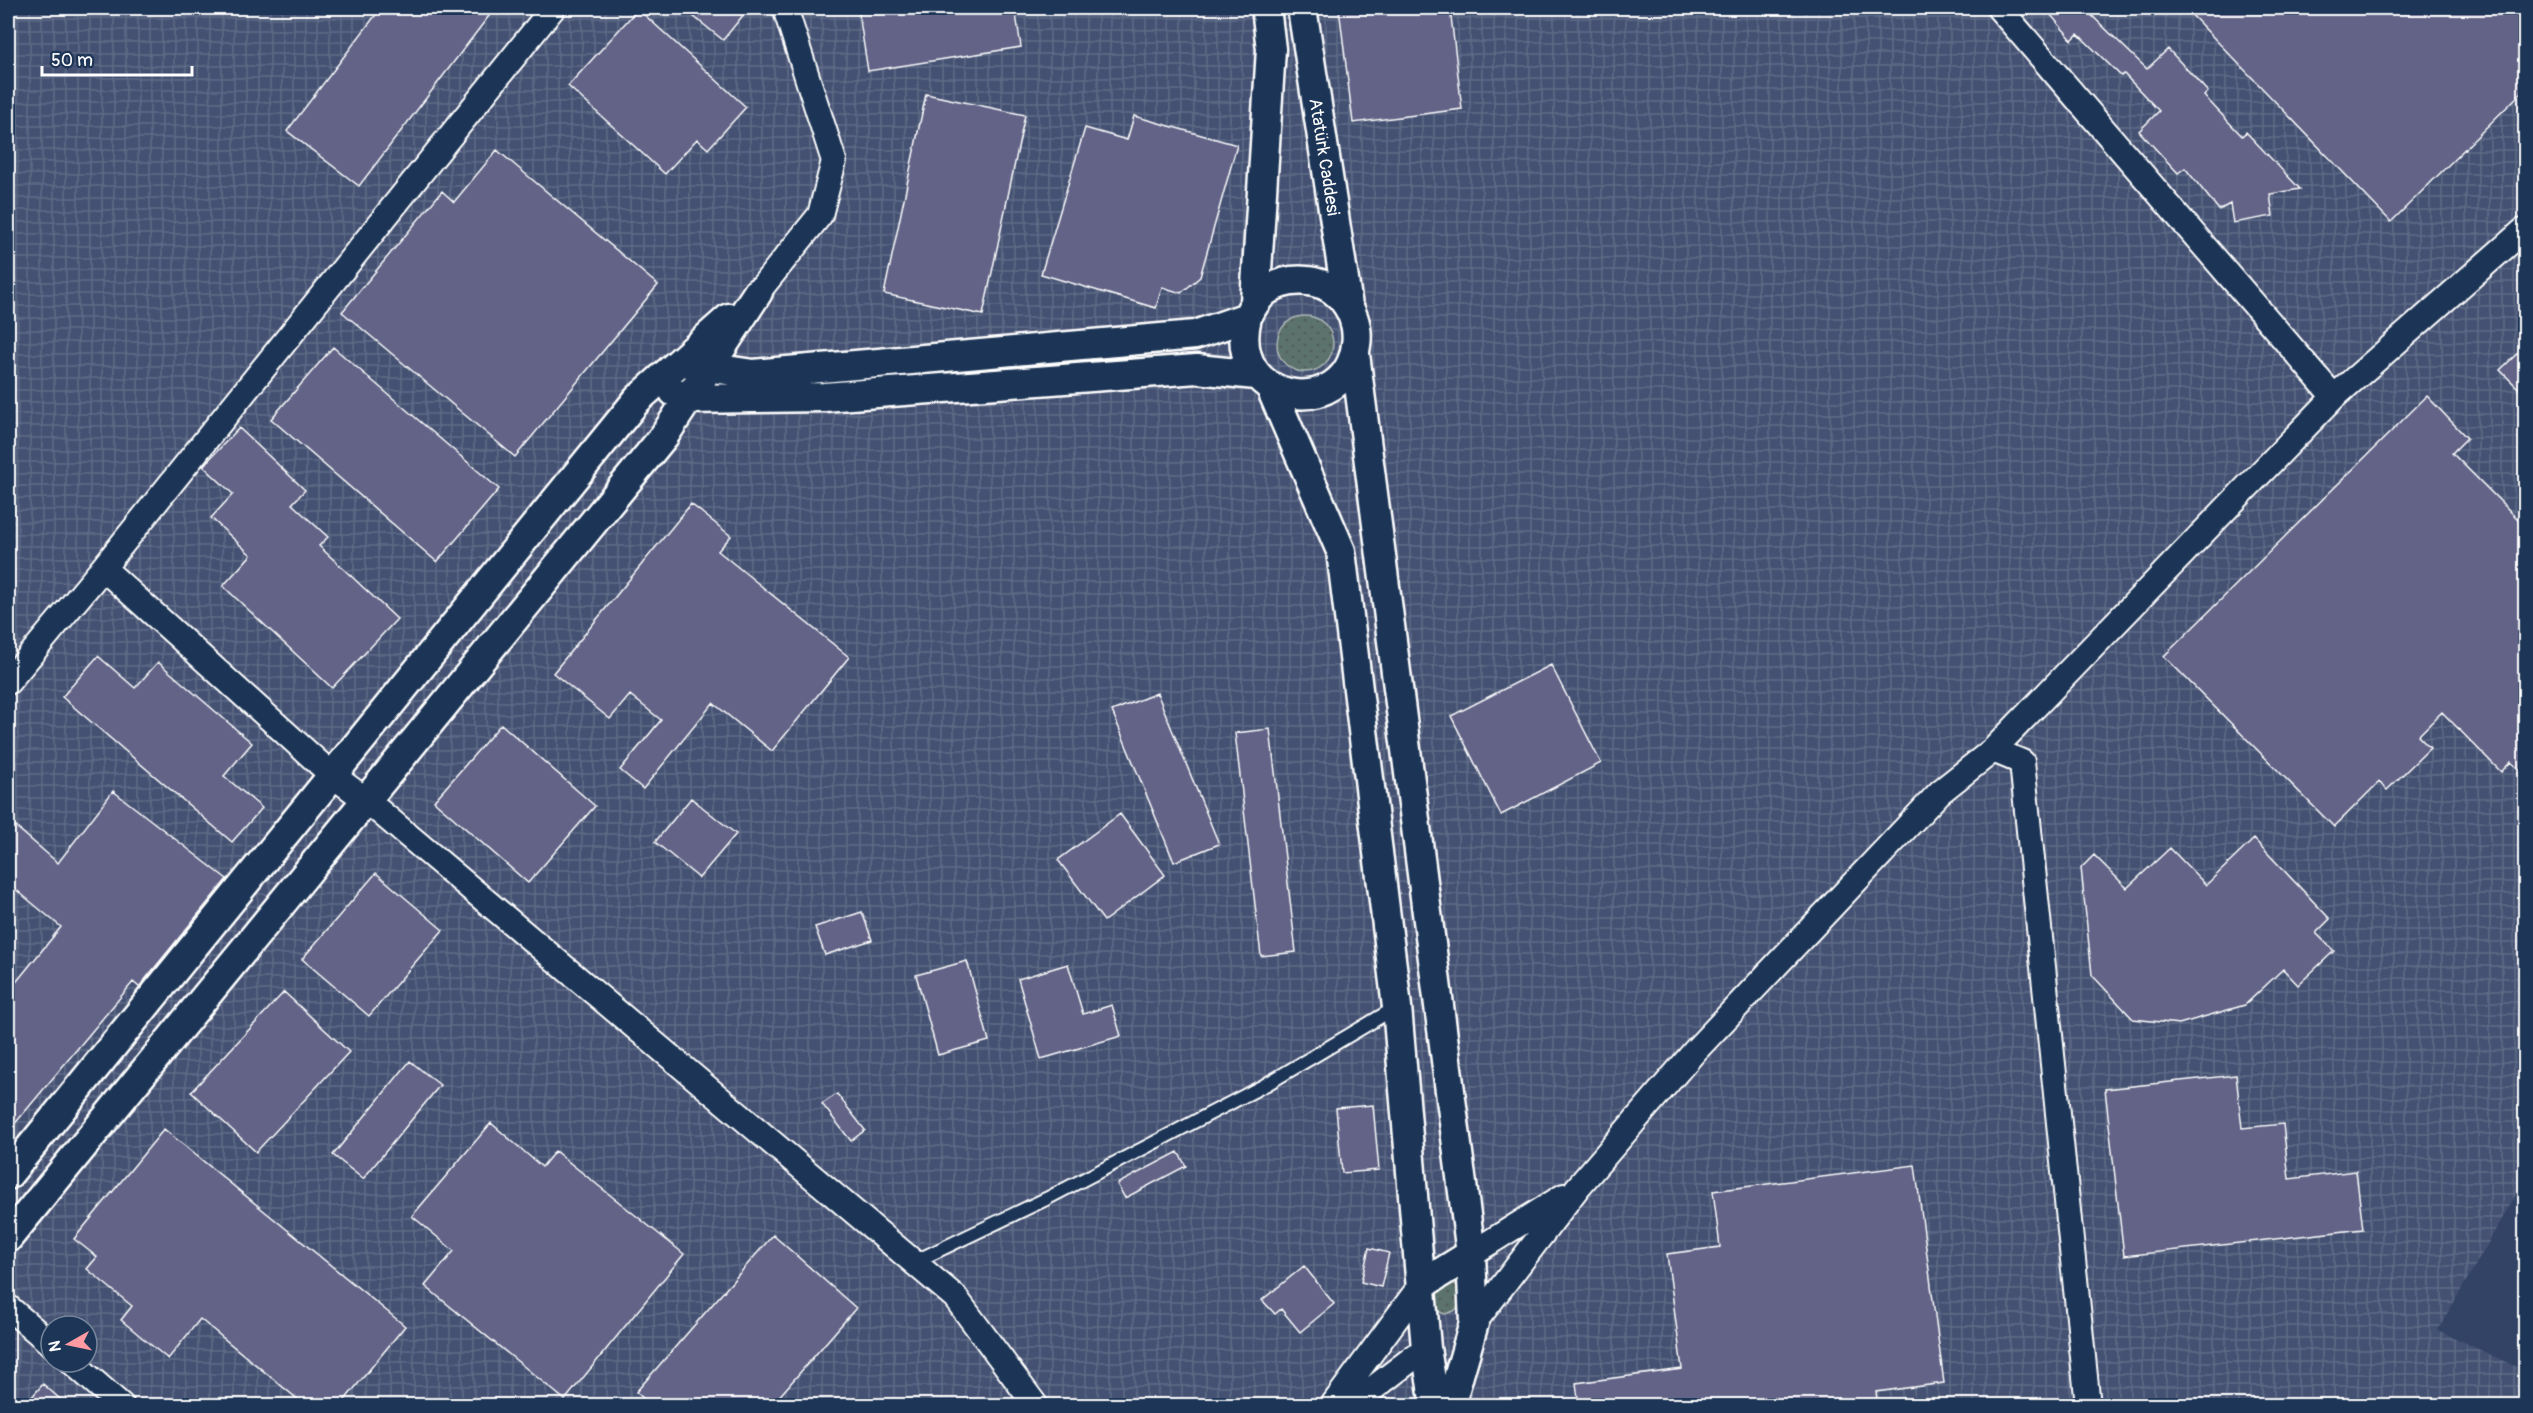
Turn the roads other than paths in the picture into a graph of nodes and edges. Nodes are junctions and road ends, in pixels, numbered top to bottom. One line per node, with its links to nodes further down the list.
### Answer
1 (553, 8): 17 (street)
2 (784, 8): 7 (street)
3 (1266, 8): 9 (street)
4 (1302, 8): 8 (street, Atatürk Caddesi)
5 (1999, 8): 15 (street)
6 (2523, 231): 15 (street)
7 (758, 292): 11 (street); 12 (street)
8 (1348, 306): 9 (street); 10 (street)
9 (1251, 309): 12 (street); 13 (street)
10 (1355, 354): 13 (street); 26 (street)
11 (679, 363): 12 (street); 14 (street)
12 (708, 368): 16 (street)
13 (1263, 381): 16 (street); 22 (street)
14 (656, 384): 16 (street); 20 (street)
15 (2334, 397): 19 (street)
16 (688, 399): 21 (street)
17 (103, 568): 18 (street); 20 (street)
18 (8, 682)
19 (1993, 750): 24 (street); 40 (street)
20 (332, 775): 21 (street); 23 (street)
21 (366, 800): 25 (street); 27 (street)
22 (1397, 1007): 27 (lane); 28 (street)
23 (8, 1175)
24 (1578, 1187): 26 (street); 30 (street)
25 (8, 1239)
26 (1471, 1254): 28 (street); 30 (street)
27 (914, 1262): 35 (street)
28 (1421, 1285): 32 (street); 36 (street)
29 (8, 1306): 31 (street)
30 (1474, 1323): 32 (street); 39 (street)
31 (39, 1333)
32 (1426, 1348): 37 (street); 38 (street)
33 (86, 1374): 34 (street)
34 (122, 1406)
35 (1036, 1406)
36 (1332, 1406)
37 (1350, 1406)
38 (1435, 1406)
39 (1450, 1406)
40 (2088, 1406)

